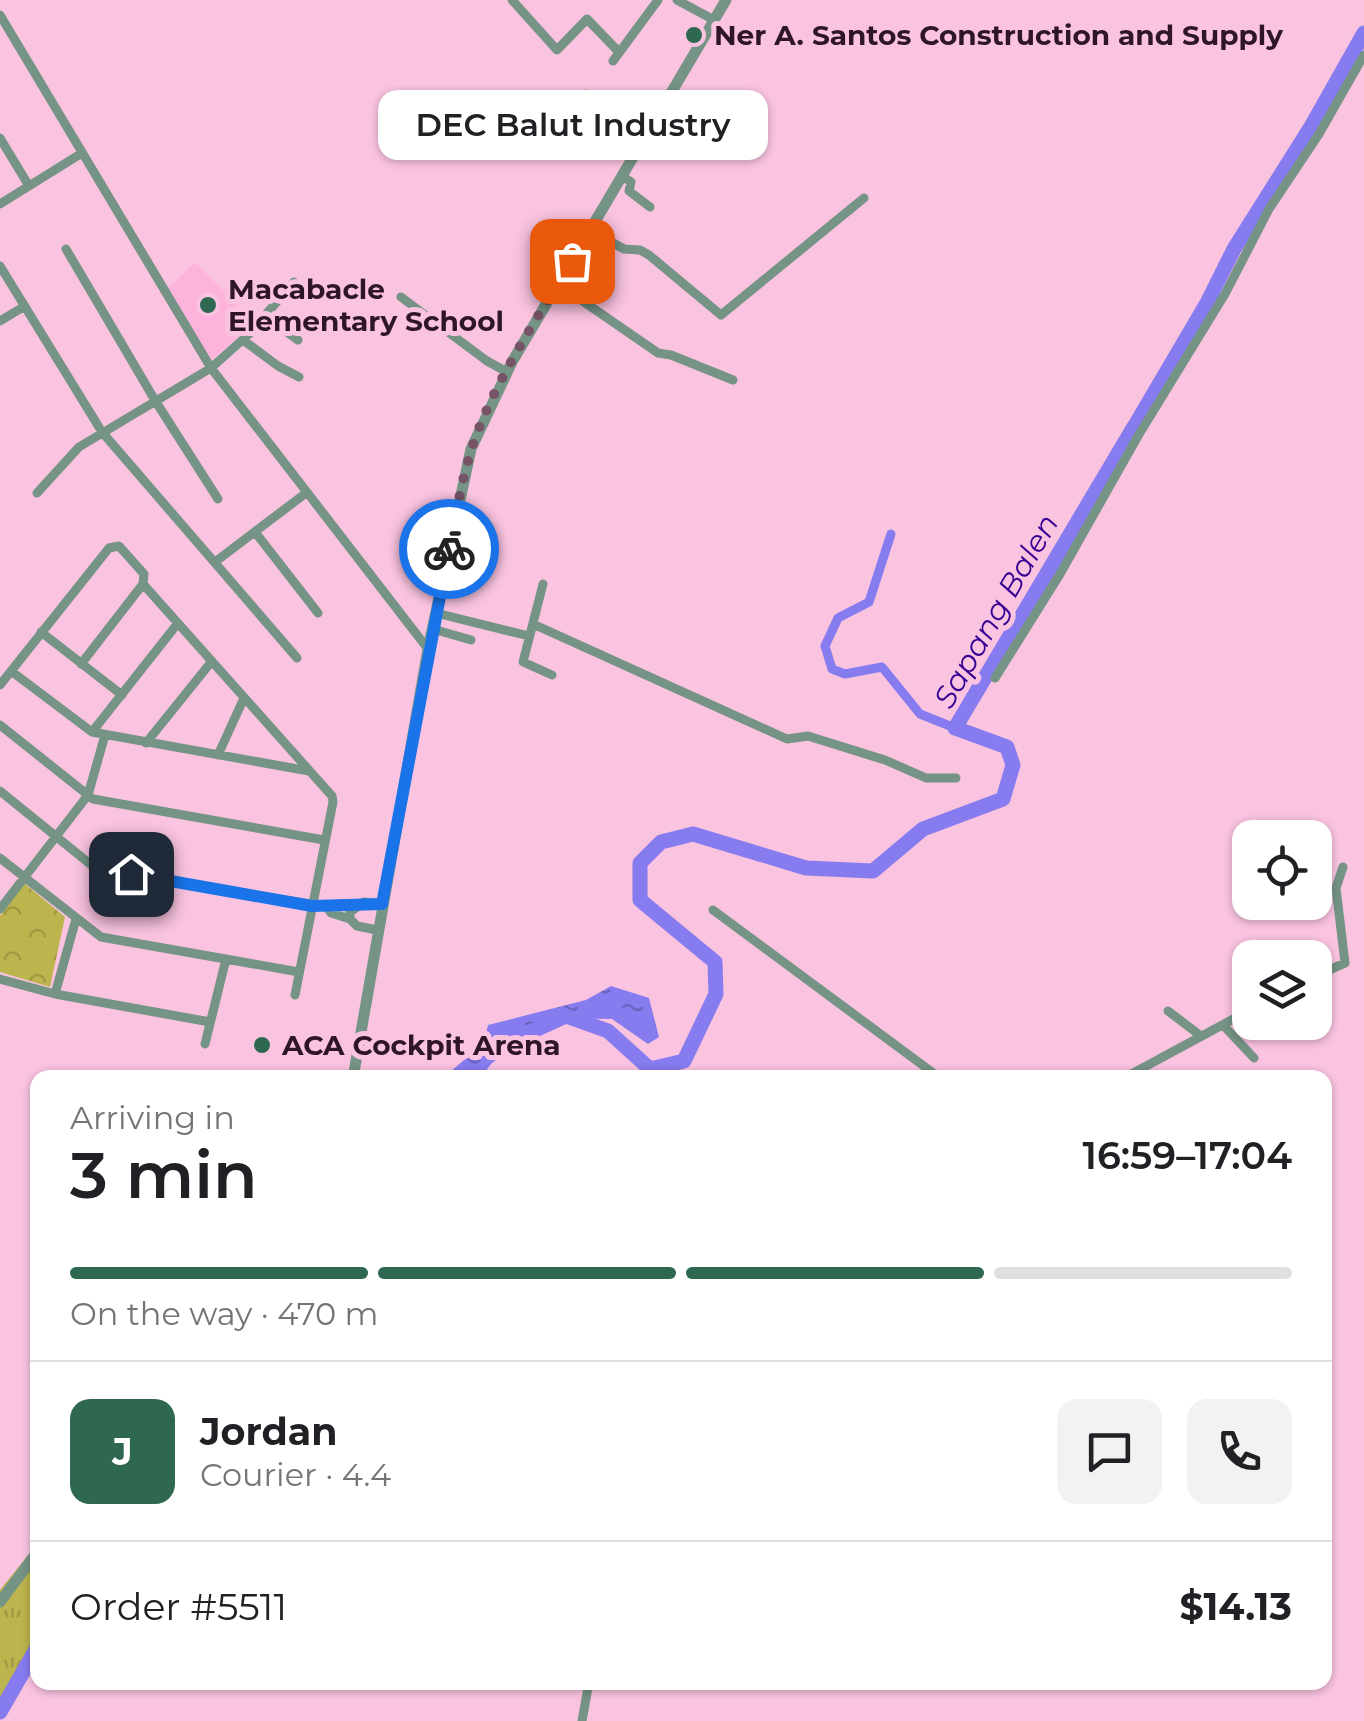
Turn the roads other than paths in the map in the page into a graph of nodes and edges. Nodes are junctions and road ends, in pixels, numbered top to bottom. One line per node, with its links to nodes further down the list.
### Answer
1 (512, 0): 2 (street)
2 (658, 0)
3 (677, 0): 6 (street)
4 (726, 0): 6 (street)
5 (0, 15): 11 (street)
6 (714, 20): 9 (street)
7 (1364, 54): 56 (street)
8 (586, 94): 9 (street)
9 (649, 129): 12 (street)
10 (0, 138): 13 (street)
11 (82, 153): 13 (street); 29 (street)
12 (622, 176): 16 (street); 18 (street)
13 (29, 186): 15 (street)
14 (864, 198): 18 (street)
15 (0, 204)
16 (650, 207)
17 (564, 226): 18 (street)
18 (588, 234): 22 (street)
19 (66, 249): 33 (street)
20 (0, 266): 24 (street)
21 (294, 282): 25 (street)
22 (558, 284): 30 (street); 32 (street)
23 (401, 297): 30 (street)
24 (25, 306): 26 (street); 34 (street)
25 (265, 316): 27 (street); 28 (street)
26 (0, 321)
27 (244, 340): 29 (street); 31 (street)
28 (298, 340)
29 (211, 368): 33 (street); 36 (street)
30 (507, 372): 42 (street)
31 (298, 377)
32 (733, 380)
33 (156, 402): 34 (street); 37 (street)
34 (102, 432): 35 (street); 39 (street)
35 (37, 492)
36 (306, 494): 38 (street); 50 (street)
37 (218, 499)
38 (254, 532): 39 (street); 43 (street)
39 (215, 562): 51 (street)
40 (143, 584): 44 (street); 47 (street); 53 (street)
41 (542, 584): 45 (street)
42 (436, 612): 46 (street); 48 (street)
43 (318, 613)
44 (178, 624): 52 (street); 58 (street)
45 (533, 624): 48 (street); 66 (street)
46 (433, 629): 49 (street); 50 (street)
47 (41, 632): 53 (street); 54 (street)
48 (530, 636): 55 (street)
49 (471, 640)
50 (428, 648): 74 (street)
51 (297, 658)
52 (212, 661): 59 (street); 63 (street)
53 (82, 664): 58 (street)
54 (11, 671): 57 (street); 61 (street)
55 (552, 675)
56 (994, 678)
57 (0, 685)
58 (122, 695): 61 (street)
59 (244, 698): 64 (street); 65 (street)
60 (0, 725): 68 (street)
61 (92, 732): 62 (street)
62 (106, 735): 63 (street); 68 (street)
63 (146, 743): 64 (street)
64 (218, 755): 65 (street)
65 (309, 771): 70 (street)
66 (956, 778)
67 (0, 792): 69 (street)
68 (88, 795): 69 (street); 70 (street)
69 (55, 835): 73 (street); 75 (street)
70 (324, 840): 75 (street)
71 (0, 858): 73 (street)
72 (1343, 867): 84 (street)
73 (23, 877): 78 (street); 80 (street)
74 (382, 904): 76 (street); 82 (street)
75 (312, 906): 77 (street); 85 (street)
76 (355, 906): 77 (street); 81 (street)
77 (327, 907): 81 (street)
78 (0, 908)
79 (712, 910): 97 (street)
80 (76, 919): 83 (street); 87 (street)
81 (350, 919): 82 (street)
82 (377, 930): 96 (street)
83 (226, 959): 85 (street); 91 (street)
84 (1332, 969)
85 (299, 972): 88 (street)
86 (0, 978): 87 (street)
87 (55, 994): 91 (street)
88 (295, 995)
89 (1168, 1011): 93 (street)
90 (1232, 1019): 92 (street)
91 (210, 1022): 94 (street)
92 (1223, 1024): 93 (street); 95 (street)
93 (1201, 1036): 98 (street)
94 (205, 1044)
95 (1254, 1058)
96 (354, 1070)
97 (929, 1070)
98 (1139, 1070)
99 (30, 1562): 100 (street)
100 (0, 1602)
101 (587, 1690): 102 (street)
102 (582, 1721)

